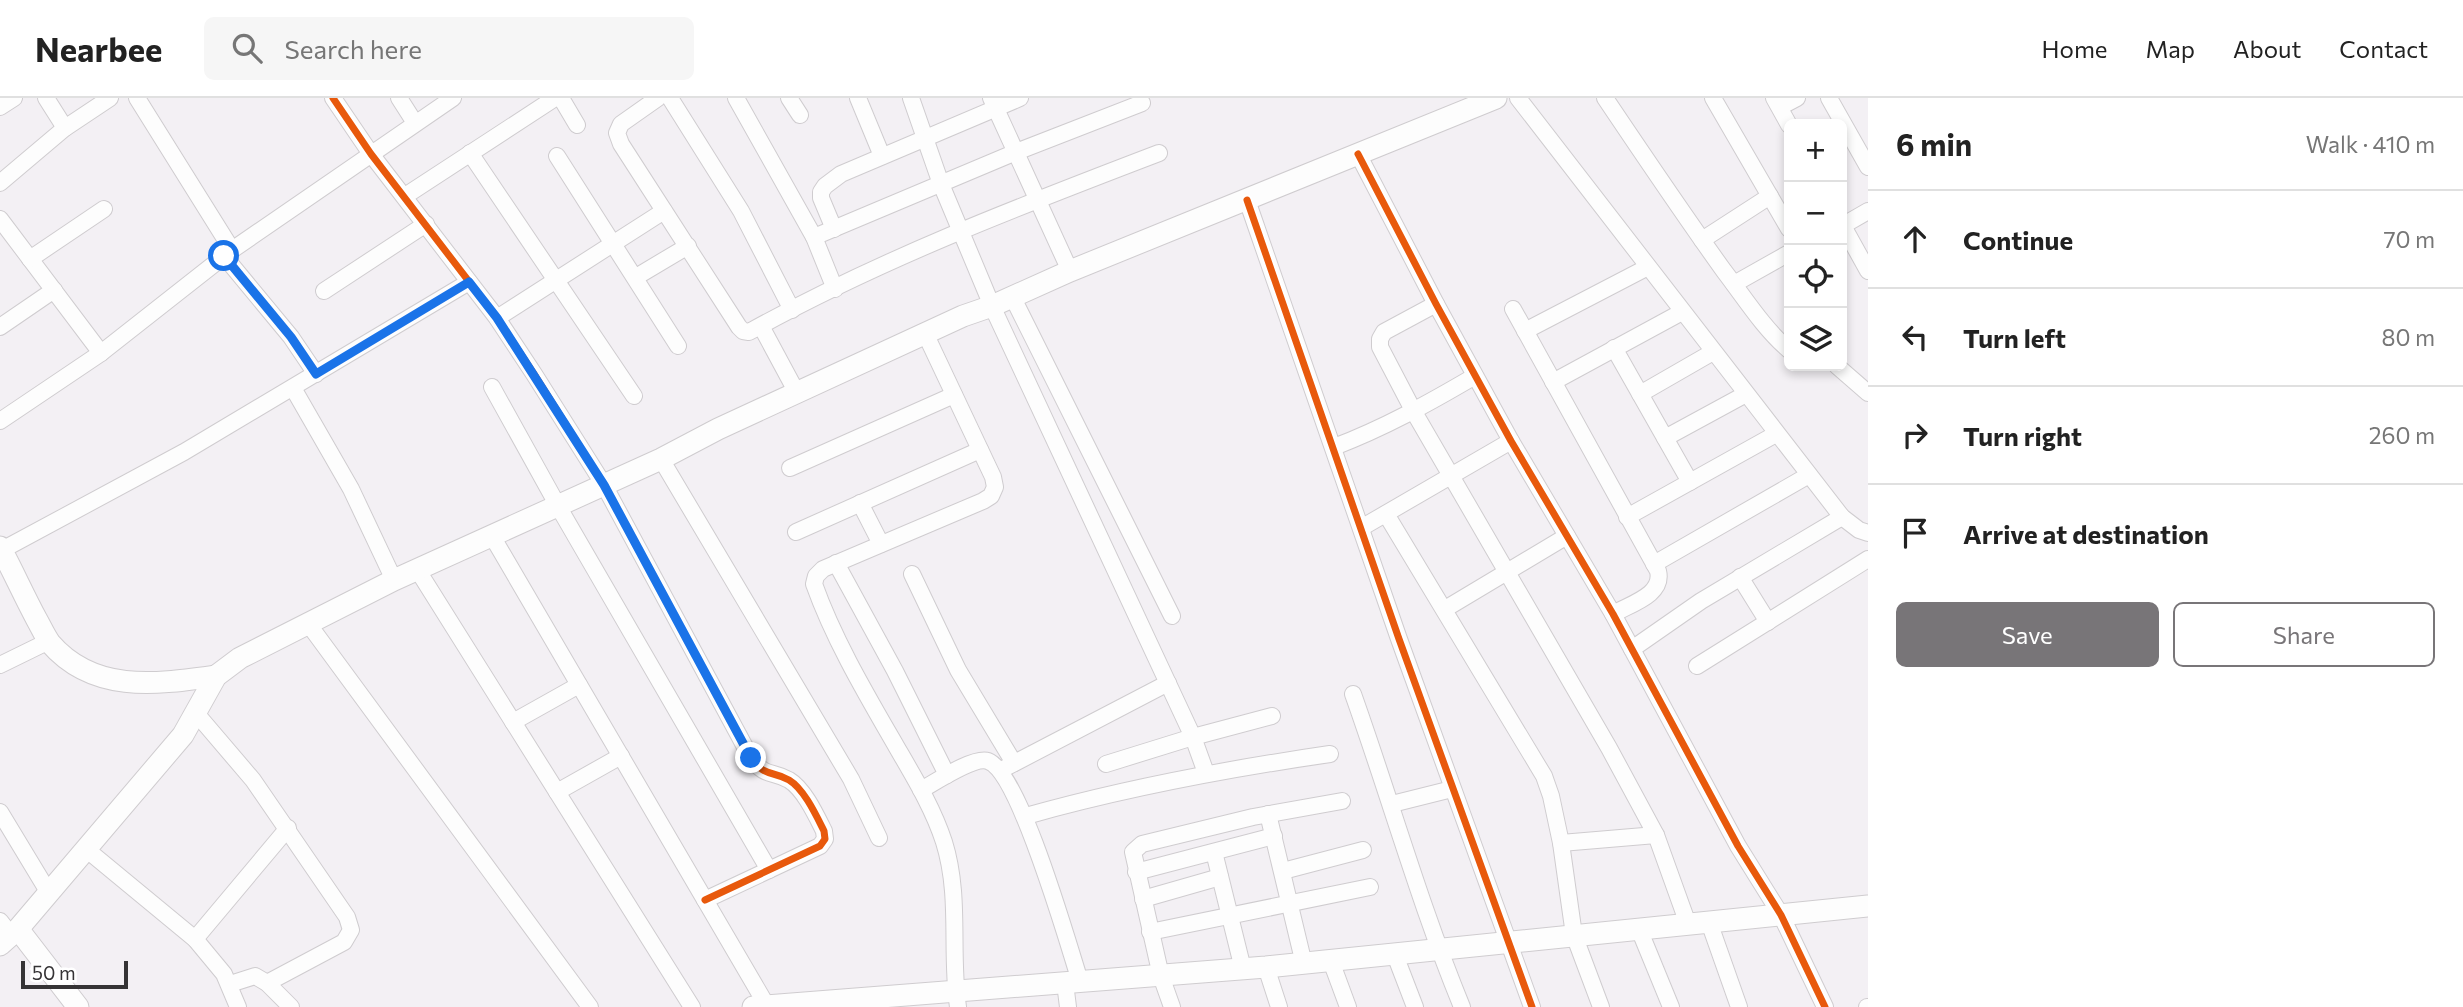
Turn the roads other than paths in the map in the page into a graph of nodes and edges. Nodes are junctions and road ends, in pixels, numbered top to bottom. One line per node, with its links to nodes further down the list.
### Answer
1 (14, 98): 27 (street)
2 (46, 98): 32 (street)
3 (110, 98): 32 (street)
4 (137, 98): 62 (street)
5 (333, 98): 37 (street)
6 (399, 98): 30 (street)
7 (453, 98): 30 (street)
8 (555, 98): 35 (street)
9 (561, 98): 31 (street)
10 (658, 98): 26 (street)
11 (670, 98): 79 (street)
12 (736, 98): 58 (street)
13 (789, 98): 28 (street)
14 (858, 98): 40 (street)
15 (911, 98): 33 (street)
16 (1020, 98): 23 (street)
17 (1496, 98): 38 (main road)
18 (1518, 98): 65 (street)
19 (1605, 98): 59 (street)
20 (1713, 98): 45 (street)
21 (1797, 98): 24 (street)
22 (1829, 98): 41 (street)
23 (994, 102): 33 (street); 34 (street)
24 (1777, 102): 29 (street)
25 (1142, 103): 34 (street)
26 (635, 104): 49 (street)
27 (0, 107)
28 (800, 115)
29 (1786, 119)
30 (415, 123): 37 (street)
31 (577, 125)
32 (65, 128): 42 (street)
33 (924, 138): 40 (street); 43 (street)
34 (1017, 152): 43 (street); 46 (street)
35 (470, 153): 44 (street); 69 (street)
36 (1159, 153): 46 (street)
37 (371, 154): 44 (street); 62 (street)
38 (1358, 154): 47 (main road); 76 (street)
39 (557, 156): 60 (street)
40 (882, 156): 55 (street)
41 (1868, 167)
42 (0, 183)
43 (941, 184): 55 (street); 56 (street)
44 (405, 196): 54 (street)
45 (1770, 196): 52 (street); 59 (street)
46 (1037, 200): 56 (street); 66 (street)
47 (1247, 200): 66 (main road); 109 (street)
48 (104, 209): 64 (street)
49 (664, 211): 60 (street); 61 (street)
50 (1868, 211): 53 (street)
51 (0, 219): 64 (street)
52 (1784, 220)
53 (1847, 222)
54 (426, 224): 70 (street); 74 (street)
55 (834, 229): 58 (street)
56 (962, 232): 72 (street); 77 (street)
57 (1847, 234): 67 (street)
58 (814, 237): 72 (street)
59 (1702, 240): 71 (street)
60 (613, 242): 68 (street); 69 (street)
61 (688, 246): 68 (street); 82 (street)
62 (228, 253): 90 (street); 93 (street)
63 (1784, 256): 71 (street)
64 (30, 258): 73 (street)
65 (1648, 267): 80 (street); 84 (street)
66 (1070, 271): 75 (main road)
67 (1868, 271)
68 (636, 277): 86 (street)
69 (556, 278): 81 (street); 103 (street)
70 (469, 282): 81 (street); 93 (street)
71 (1734, 284): 87 (street)
72 (835, 289): 79 (street)
73 (54, 290): 83 (street); 90 (street)
74 (324, 291)
75 (1012, 296): 77 (main road); 139 (street)
76 (1436, 304): 94 (street); 104 (street)
77 (992, 306): 85 (main road); 147 (street)
78 (1513, 309): 84 (street)
79 (792, 310): 82 (street)
80 (1682, 312): 88 (street); 89 (street)
81 (497, 318): 116 (street)
82 (761, 326): 99 (street)
83 (0, 327)
84 (1525, 331): 95 (street)
85 (925, 333): 99 (main road); 102 (street)
86 (678, 346)
87 (1784, 346)
88 (1614, 348): 95 (street); 100 (street)
89 (1713, 352): 100 (street); 101 (street)
90 (101, 353): 105 (street)
91 (1868, 370): 98 (street)
92 (1843, 371): 98 (street)
93 (316, 374): 97 (street)
94 (1475, 376): 104 (street); 108 (street)
95 (1553, 382): 120 (street)
96 (492, 387): 118 (street)
97 (293, 388): 128 (street); 136 (street)
98 (1862, 388)
99 (797, 393): 111 (main road)
100 (1640, 394): 107 (street)
101 (1745, 394): 106 (street); 107 (street)
102 (954, 395): 110 (street); 112 (street)
103 (634, 396)
104 (1414, 412): 109 (street); 113 (street)
105 (0, 421)
106 (1776, 434): 114 (street); 115 (street)
107 (1665, 438): 115 (street)
108 (1511, 441): 113 (street); 126 (street)
109 (1334, 447): 122 (street)
110 (980, 450): 117 (street); 127 (street)
111 (661, 459): 116 (main road); 171 (street)
112 (790, 468)
113 (1452, 475): 119 (street); 133 (street)
114 (1809, 475): 121 (street); 131 (street)
115 (1690, 482): 120 (street)
116 (604, 485): 118 (main road); 176 (street)
117 (860, 503): 123 (street); 127 (street)
118 (558, 506): 125 (main road); 176 (street)
119 (1386, 514): 122 (street); 137 (street)
120 (1627, 517): 131 (street)
121 (1842, 517): 124 (street); 135 (street)
122 (1361, 528): 160 (street)
123 (796, 532)
124 (1868, 533)
125 (492, 536): 132 (main road); 148 (street)
126 (1567, 536): 133 (street); 138 (street)
127 (881, 544): 130 (street)
128 (1, 549): 142 (main road)
129 (1868, 559): 141 (street)
130 (836, 563): 159 (street); 161 (street)
131 (1654, 564): 138 (street)
132 (417, 569): 136 (main road); 152 (street)
133 (1507, 573): 137 (street); 169 (street)
134 (912, 574): 157 (street)
135 (1740, 578): 141 (street); 143 (street)
136 (394, 580): 140 (main road)
137 (1445, 609): 172 (street)
138 (1613, 614): 143 (street)
139 (1172, 616)
140 (307, 622): 146 (main road); 210 (street)
141 (1768, 622): 145 (street)
142 (49, 641): 144 (street); 146 (main road)
143 (1632, 649): 186 (street)
144 (0, 665)
145 (1697, 666)
146 (216, 676): 150 (main road)
147 (1168, 683): 153 (street); 157 (street)
148 (579, 685): 152 (street); 155 (street)
149 (1353, 694): 164 (street)
150 (195, 712): 168 (street); 173 (main road)
151 (1272, 716): 153 (street)
152 (513, 722): 162 (street)
153 (1193, 737): 156 (street); 158 (street)
154 (1330, 754): 158 (street)
155 (621, 756): 162 (street); 183 (street)
156 (1106, 764)
157 (1007, 767): 159 (street); 167 (street)
158 (1206, 773): 167 (street)
159 (947, 775): 161 (street)
160 (1452, 789): 164 (street); 194 (street)
161 (921, 790): 205 (street)
162 (557, 792): 211 (street)
163 (1342, 801): 166 (street)
164 (1392, 804): 195 (street)
165 (0, 812): 181 (street)
166 (1268, 814): 170 (street); 178 (street)
167 (1026, 816): 202 (street)
168 (288, 828): 193 (street); 203 (street)
169 (1656, 835): 172 (street); 188 (street)
170 (1274, 836): 175 (street); 177 (street)
171 (879, 838)
172 (1561, 843): 192 (street)
173 (86, 849): 181 (main road); 193 (street)
174 (1363, 850): 177 (street)
175 (1214, 852): 178 (street); 179 (street)
176 (769, 870): 183 (street)
177 (1283, 871): 184 (street)
178 (1136, 872): 182 (street)
179 (1220, 877): 182 (street); 187 (street)
180 (1370, 887): 184 (street)
181 (49, 893): 191 (main road)
182 (1143, 899): 190 (street)
183 (705, 900): 206 (street)
184 (1291, 904): 187 (street); 198 (street)
185 (1868, 906): 186 (main road)
186 (1781, 915): 188 (main road); 223 (street)
187 (1230, 917): 190 (street); 200 (street)
188 (1699, 923): 189 (main road); 222 (street)
189 (1639, 929): 192 (main road); 221 (street)
190 (1150, 932): 201 (street)
191 (7, 933): 207 (main road)
192 (1574, 935): 194 (main road); 220 (street)
193 (195, 939): 204 (street)
194 (1507, 942): 195 (main road); 219 (street)
195 (1438, 949): 196 (main road); 218 (street)
196 (1395, 955): 197 (main road); 217 (street)
197 (1331, 961): 198 (main road); 216 (street)
198 (1304, 964): 199 (main road)
199 (1266, 967): 200 (main road); 215 (street)
200 (1243, 969): 201 (main road)
201 (1161, 976): 202 (main road); 214 (street)
202 (1072, 982): 205 (main road); 213 (street)
203 (267, 983): 204 (street); 209 (street)
204 (230, 984): 208 (street)
205 (957, 1000): 206 (main road)
206 (767, 1006): 212 (main road)
207 (78, 1007)
208 (238, 1007)
209 (290, 1007)
210 (590, 1007)
211 (692, 1007)
212 (753, 1007)
213 (1068, 1007)
214 (1172, 1007)
215 (1279, 1007)
216 (1348, 1007)
217 (1415, 1007)
218 (1462, 1007)
219 (1532, 1007)
220 (1601, 1007)
221 (1671, 1007)
222 (1739, 1007)
223 (1825, 1007)

